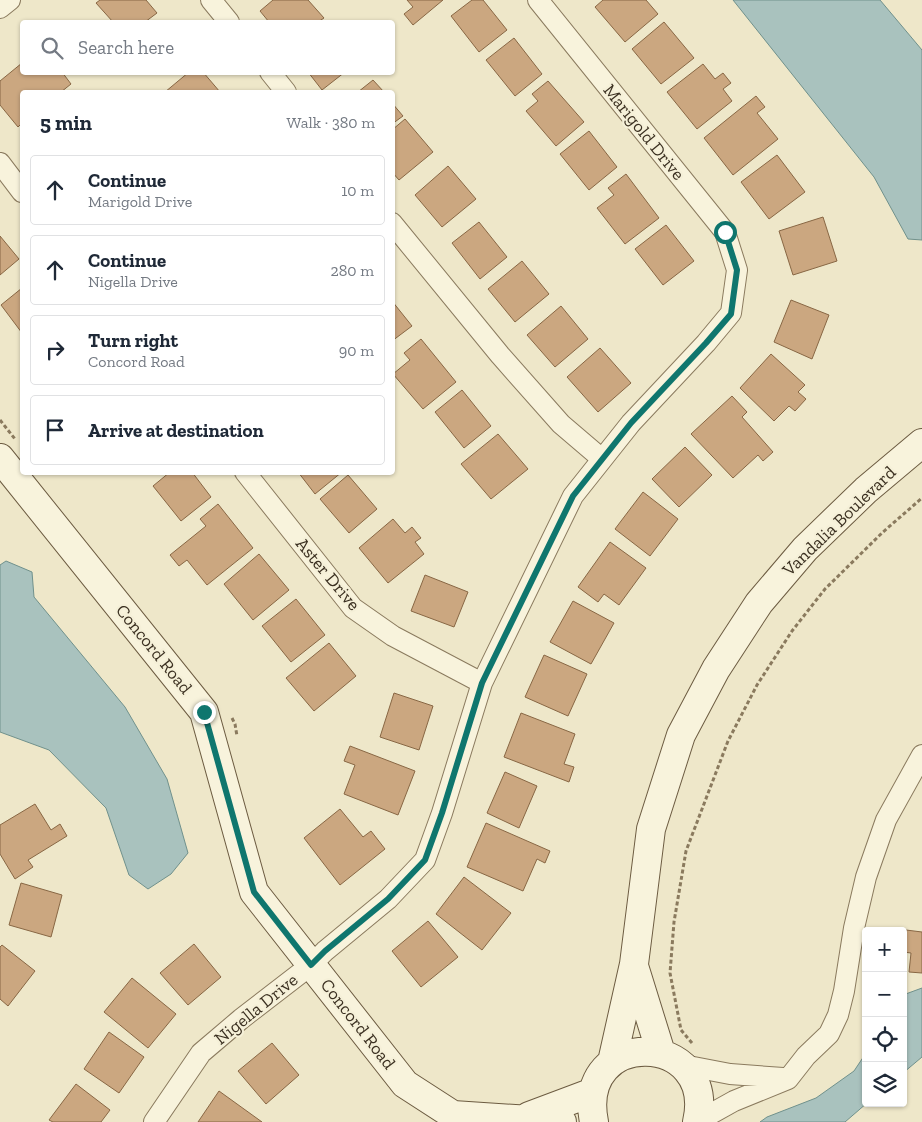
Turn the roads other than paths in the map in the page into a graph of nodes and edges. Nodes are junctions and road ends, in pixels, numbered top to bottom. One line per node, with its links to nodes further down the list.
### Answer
1 (10, 0): 4 (street)
2 (211, 0): 5 (street)
3 (538, 0): 11 (street, Marigold Drive)
4 (0, 8)
5 (227, 20)
6 (272, 75): 7 (street)
7 (284, 90)
8 (0, 163): 9 (street)
9 (20, 189)
10 (395, 227): 14 (street)
11 (737, 270): 14 (street, Nigella Drive)
12 (922, 443): 20 (street, Vandalia Boulevard)
13 (8, 450): 15 (street, Concord Road)
14 (602, 459): 18 (street, Nigella Drive)
15 (20, 466)
16 (27, 475): 21 (street, Concord Road)
17 (247, 475): 18 (street, Aster Drive)
18 (482, 683): 21 (street, Nigella Drive)
19 (922, 755): 24 (street)
20 (634, 964): 22 (street, Vandalia Boulevard); 23 (street, Vandalia Boulevard)
21 (311, 965): 26 (street, Concord Road); 28 (street, Nigella Drive)
22 (680, 1055): 23 (street); 24 (street); 27 (street, Vandalia Boulevard)
23 (612, 1062): 25 (street)
24 (788, 1079): 27 (street)
25 (593, 1092): 26 (street, Concord Road); 30 (street)
26 (519, 1120): 29 (street, Concord Road)
27 (698, 1121)
28 (154, 1122)
29 (562, 1122)
30 (594, 1122)

